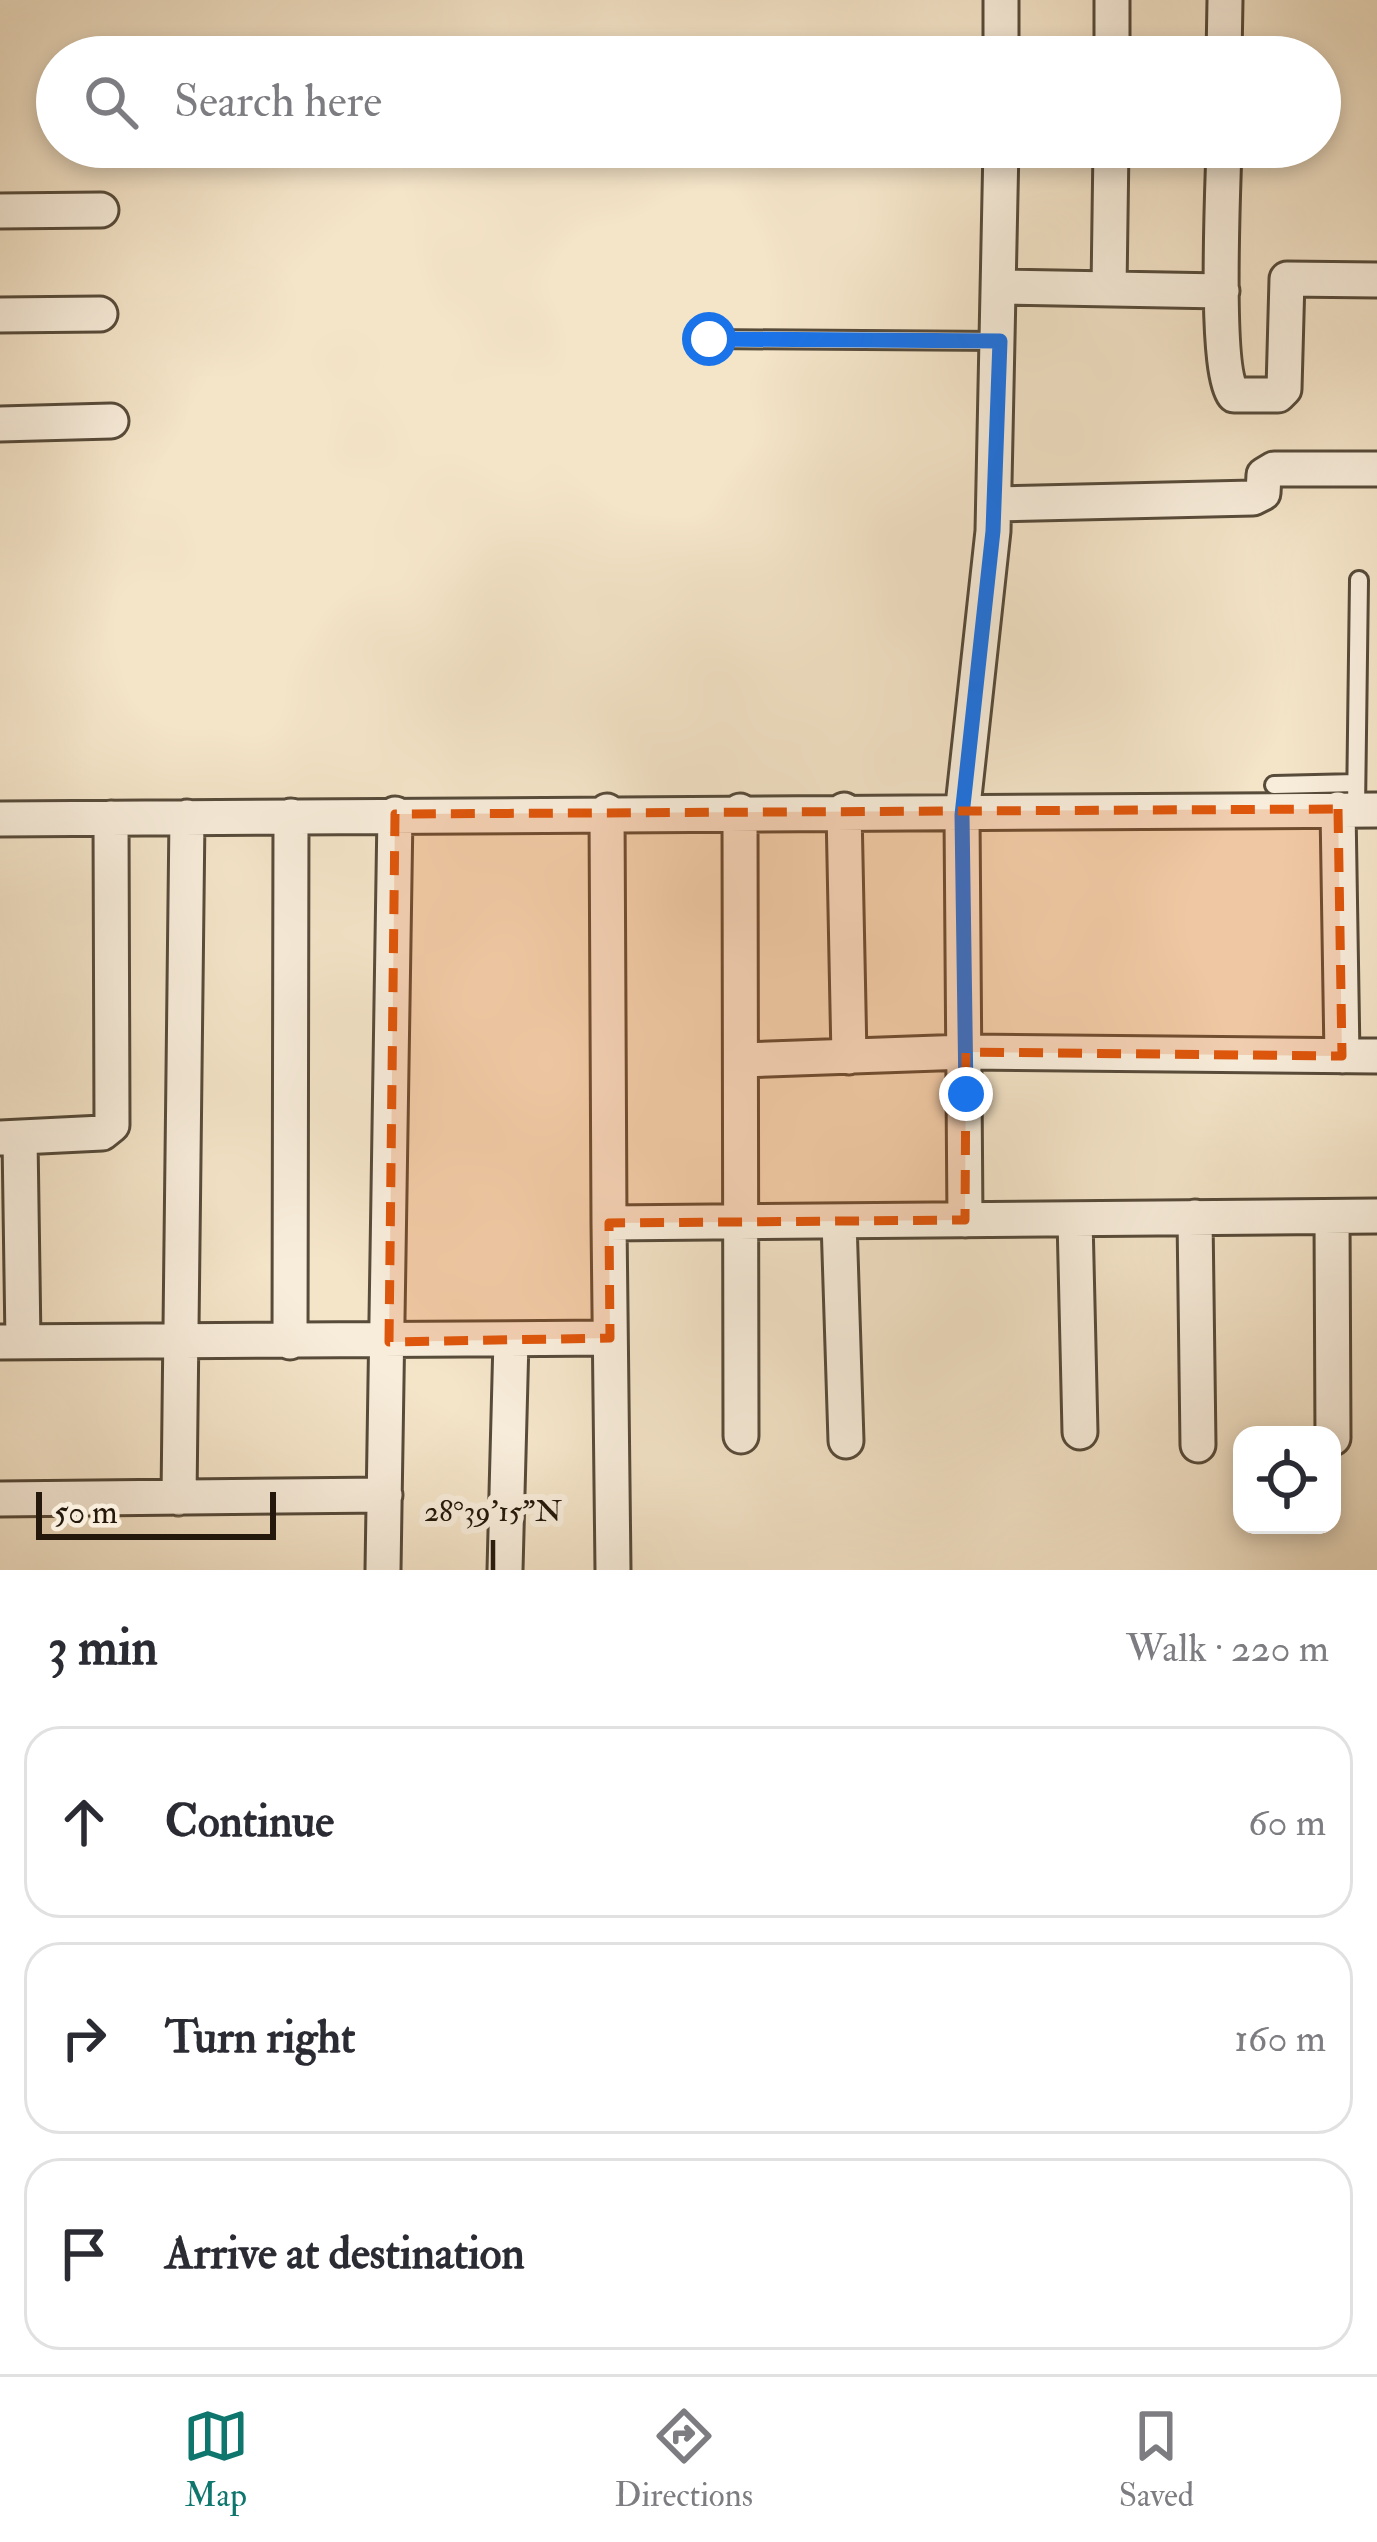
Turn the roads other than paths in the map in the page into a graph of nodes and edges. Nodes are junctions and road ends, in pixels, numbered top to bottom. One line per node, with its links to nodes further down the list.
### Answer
1 (1001, 0): 4 (street)
2 (1112, 0): 5 (street)
3 (1225, 0): 6 (street)
4 (1001, 36)
5 (1112, 36)
6 (1224, 36)
7 (1001, 168): 13 (street)
8 (1111, 168): 14 (street)
9 (1224, 168): 15 (street)
10 (101, 210): 11 (street)
11 (0, 211)
12 (1377, 280): 15 (street)
13 (1000, 287): 14 (street); 19 (street)
14 (1109, 289): 15 (street)
15 (1222, 290)
16 (100, 314): 17 (street)
17 (0, 315)
18 (709, 339): 19 (lane)
19 (1000, 341): 23 (street)
20 (111, 421): 21 (street)
21 (0, 424)
22 (1377, 469): 23 (street)
23 (994, 505): 31 (street)
24 (1359, 580): 26 (lane)
25 (1274, 785): 26 (lane)
26 (1357, 803): 31 (street); 38 (street)
27 (844, 810): 29 (street); 31 (street); 39 (street)
28 (607, 811): 29 (street); 30 (street); 49 (street)
29 (740, 811): 40 (street)
30 (395, 814): 32 (street); 55 (street)
31 (962, 815): 36 (street)
32 (291, 816): 33 (street); 54 (street)
33 (188, 817): 34 (street); 53 (street)
34 (110, 818): 35 (street); 41 (street)
35 (0, 819)
36 (966, 1052): 38 (street); 39 (street); 46 (street)
37 (1377, 1055): 38 (street)
38 (1342, 1056)
39 (850, 1057): 40 (street)
40 (742, 1060): 48 (street)
41 (10, 1138): 52 (street)
42 (1377, 1216): 44 (street)
43 (1196, 1217): 44 (street); 45 (street); 60 (street)
44 (1333, 1217): 56 (street)
45 (1075, 1219): 46 (street); 57 (street)
46 (965, 1220): 47 (street)
47 (839, 1221): 48 (street); 59 (street)
48 (742, 1222): 49 (street); 58 (street)
49 (608, 1223): 50 (street)
50 (610, 1338): 51 (street); 66 (street)
51 (511, 1340): 55 (street); 65 (street)
52 (12, 1342): 53 (street)
53 (179, 1342): 54 (street); 62 (street)
54 (290, 1342): 55 (street)
55 (388, 1342): 61 (street)
56 (1333, 1426)
57 (1080, 1432)
58 (741, 1436)
59 (846, 1441)
60 (1198, 1445)
61 (385, 1495): 62 (street); 64 (street)
62 (179, 1498): 63 (street)
63 (0, 1499)
64 (383, 1570)
65 (505, 1570)
66 (613, 1570)

